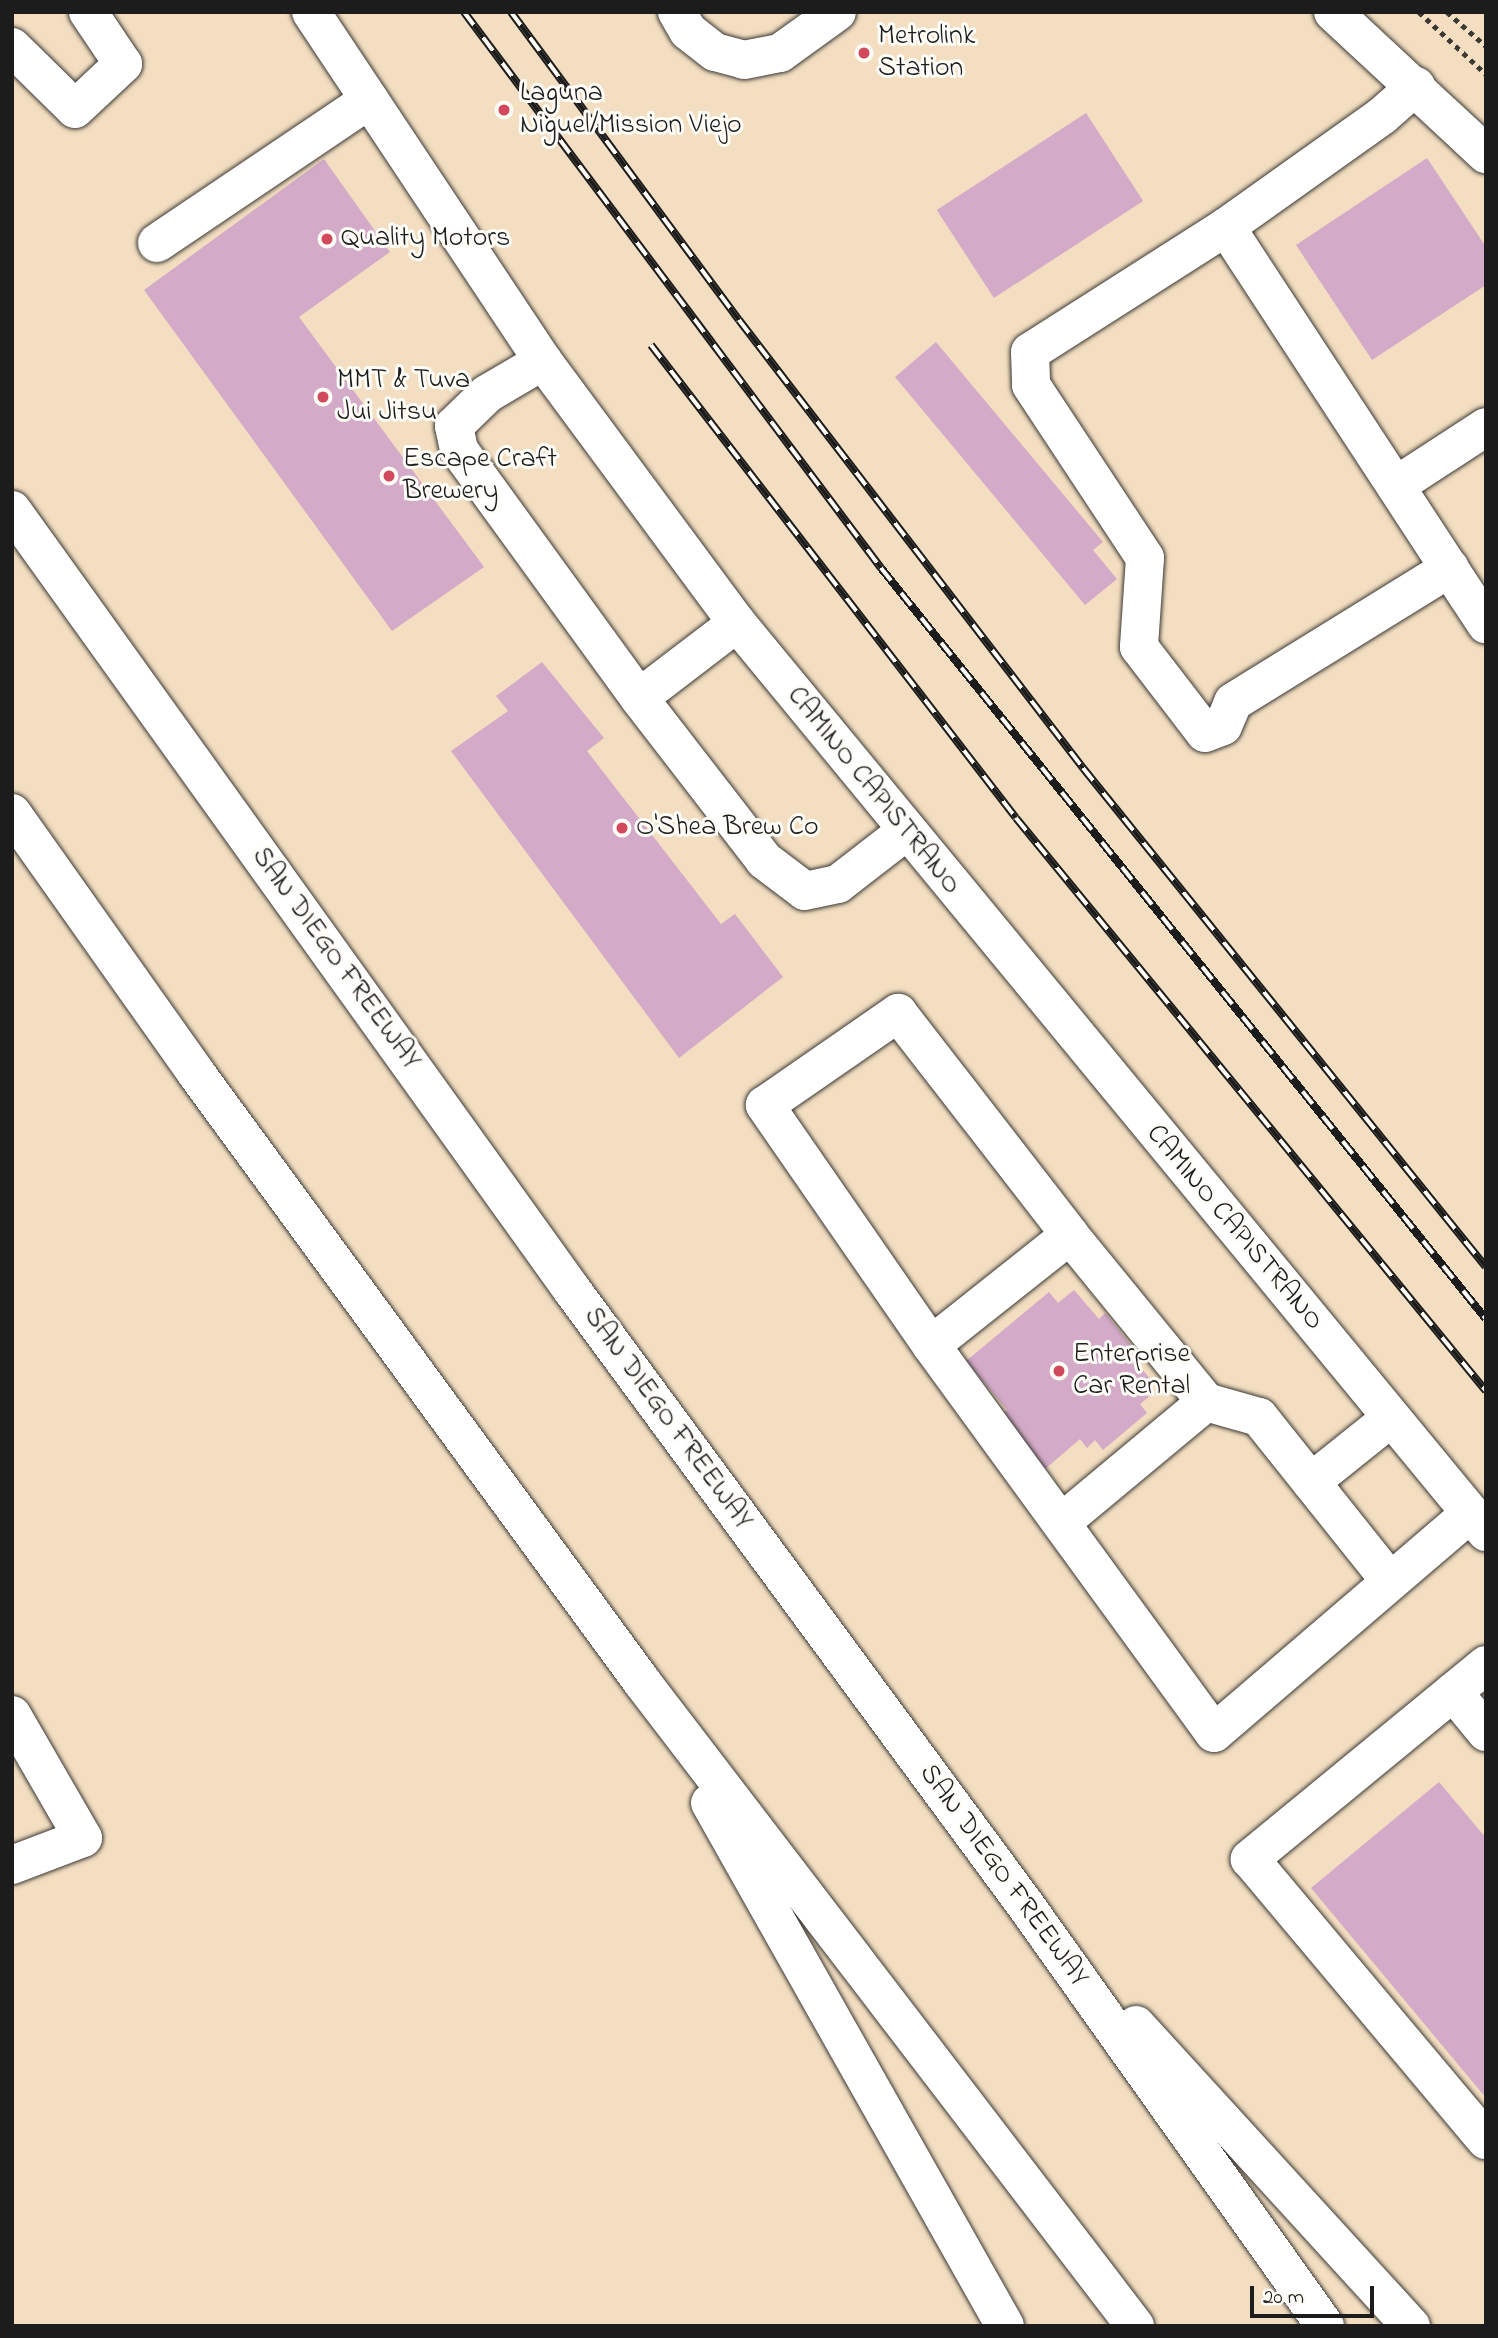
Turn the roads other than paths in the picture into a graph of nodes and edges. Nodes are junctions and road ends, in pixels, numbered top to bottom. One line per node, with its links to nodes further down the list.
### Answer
1 (88, 12): 6 (main road)
2 (311, 12): 8 (main road, CAMINO CAPISTRANO)
3 (677, 12): 4 (main road)
4 (837, 12)
5 (1333, 12): 7 (main road)
6 (12, 47)
7 (1416, 86): 9 (main road); 10 (main road)
8 (369, 100): 11 (main road); 12 (main road, CAMINO CAPISTRANO)
9 (1486, 154)
10 (1226, 227): 14 (main road); 16 (main road)
11 (157, 243)
12 (543, 361): 17 (main road, CAMINO CAPISTRANO); 19 (main road)
13 (1486, 427): 14 (main road)
14 (1396, 485): 16 (main road)
15 (12, 510): 36 (main road, SAN DIEGO FREEWAY)
16 (1450, 568): 18 (main road)
17 (737, 623): 19 (main road); 21 (main road, CAMINO CAPISTRANO)
18 (1486, 624)
19 (639, 698): 21 (main road)
20 (12, 813): 31 (main road)
21 (905, 832): 25 (main road, CAMINO CAPISTRANO)
22 (1070, 1235): 23 (main road); 23 (main road); 24 (main road)
23 (931, 1345): 27 (main road)
24 (1206, 1402): 26 (main road); 27 (main road)
25 (1391, 1418): 26 (main road); 28 (main road, CAMINO CAPISTRANO)
26 (1311, 1482): 29 (main road)
27 (1062, 1522): 29 (main road)
28 (1478, 1522): 29 (main road)
29 (1390, 1581)
30 (1486, 1665): 32 (main road)
31 (642, 1682): 38 (main road); 39 (main road)
32 (1453, 1692): 34 (main road); 37 (main road)
33 (12, 1715): 35 (main road)
34 (1486, 1732)
35 (12, 1865)
36 (1024, 1903): 40 (main road, SAN DIEGO FREEWAY); 41 (main road)
37 (1486, 2140)
38 (1005, 2326)
39 (1135, 2326)
40 (1325, 2326)
41 (1411, 2326)

